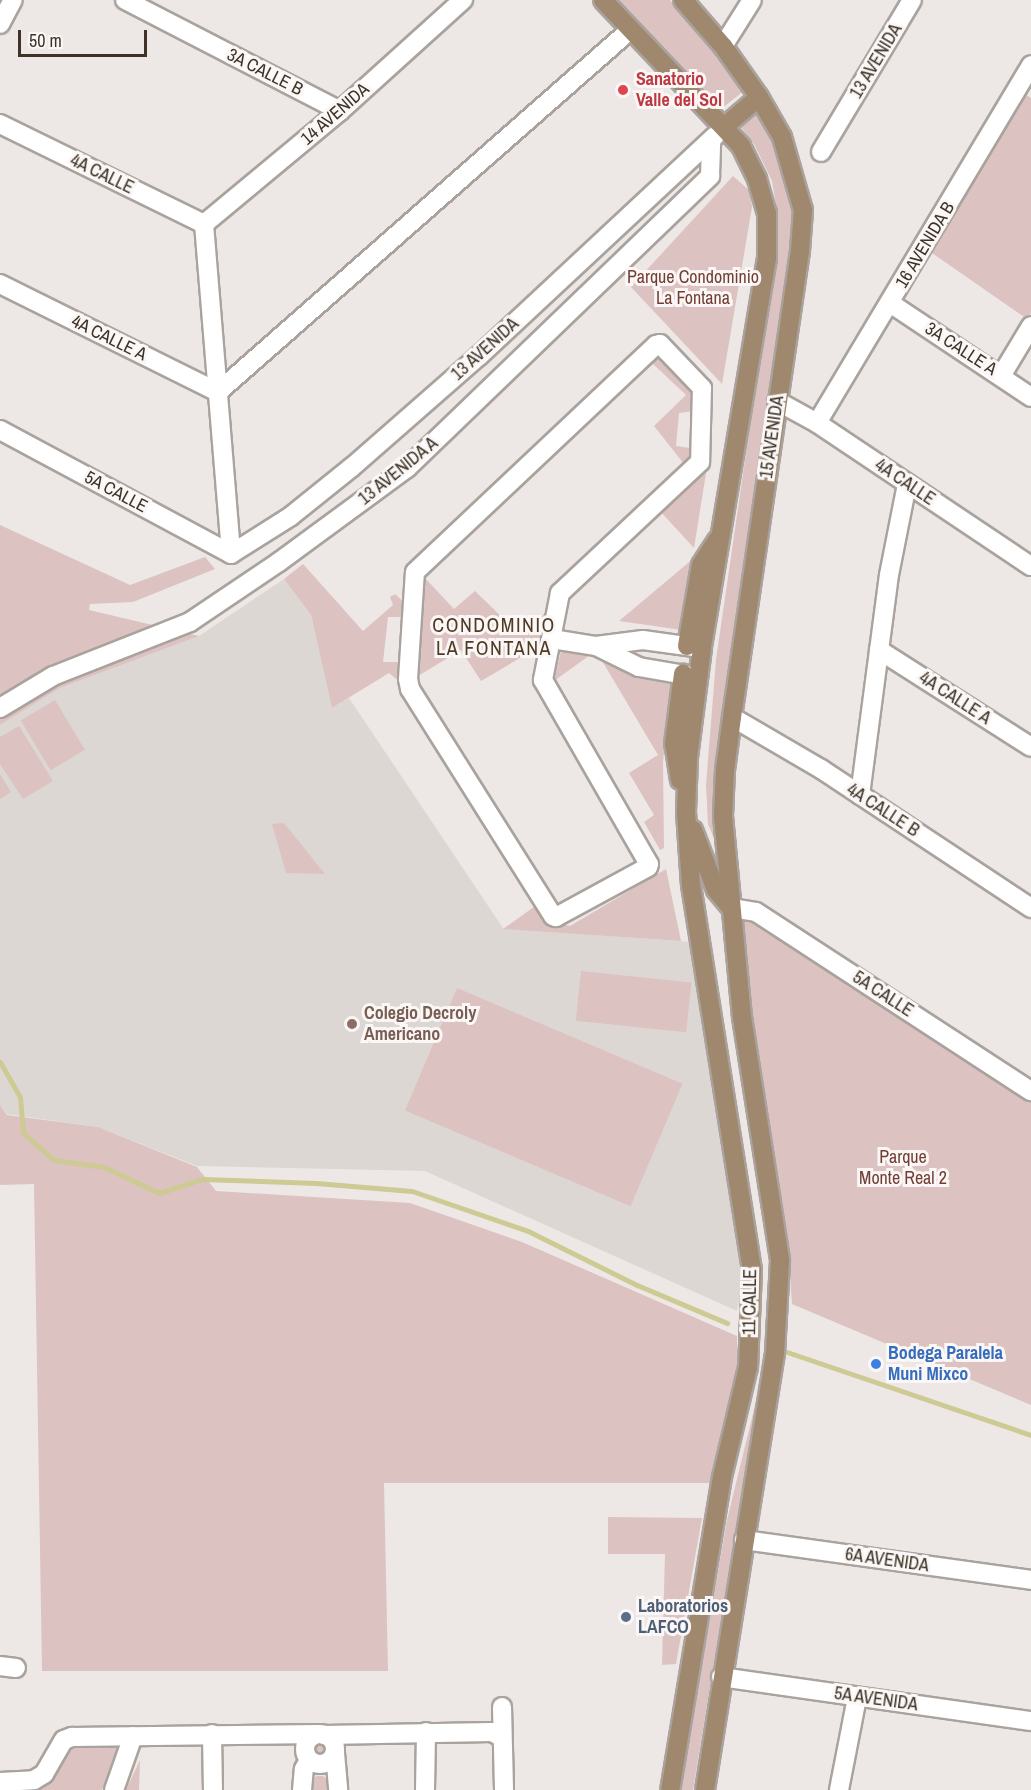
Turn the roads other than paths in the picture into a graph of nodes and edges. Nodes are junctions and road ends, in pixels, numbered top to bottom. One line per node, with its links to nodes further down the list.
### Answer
1 (13, 0): 8 (street)
2 (125, 0): 13 (street, 3A CALLE B)
3 (463, 0): 13 (street, 14 AVENIDA)
4 (603, 0): 9 (main road, 15 AVENIDA)
5 (683, 0): 10 (main road, 15 AVENIDA)
6 (752, 0): 10 (street)
7 (912, 0): 17 (street, 13 AVENIDA)
8 (0, 24)
9 (630, 30): 15 (main road, 15 AVENIDA); 23 (street)
10 (723, 46): 12 (main road, 15 AVENIDA)
11 (1031, 65): 20 (street, 16 AVENIDA B)
12 (759, 98): 15 (main road); 25 (main road, 15 AVENIDA)
13 (340, 111): 18 (street, 14 AVENIDA)
14 (0, 124): 18 (street, 4A CALLE)
15 (724, 127): 16 (street, 13 AVENIDA); 33 (main road, 15 AVENIDA)
16 (711, 140): 29 (street, 13 AVENIDA); 36 (street, 13 AVENIDA A)
17 (821, 152)
18 (204, 224): 23 (street)
19 (0, 284): 23 (street, 4A CALLE A)
20 (890, 303): 22 (street, 3A CALLE A); 26 (street, 16 AVENIDA B)
21 (1031, 326): 22 (street)
22 (1001, 375): 24 (street, 3A CALLE A)
23 (218, 392): 29 (street)
24 (1031, 397)
25 (777, 401): 26 (street, 4A CALLE); 37 (main road, 15 AVENIDA)
26 (817, 423): 28 (street, 4A CALLE)
27 (0, 430): 29 (street, 5A CALLE)
28 (907, 484): 30 (street, 4A CALLE); 34 (street)
29 (231, 554)
30 (1031, 566)
31 (552, 639): 31 (street); 32 (street)
32 (596, 646): 33 (street); 35 (street)
33 (695, 647): 35 (main road, 15 AVENIDA)
34 (879, 650): 38 (street, 4A CALLE A); 39 (street)
35 (691, 676): 40 (main road, 15 AVENIDA)
36 (0, 708)
37 (732, 717): 39 (street, 4A CALLE B); 41 (main road, 15 AVENIDA)
38 (1031, 747)
39 (860, 795): 42 (street, 4A CALLE B)
40 (686, 812): 41 (main road); 64 (main road, 11 CALLE)
41 (731, 908): 43 (street, 5A CALLE); 44 (main road, 11 CALLE)
42 (1031, 908)
43 (1031, 1091)
44 (744, 1540): 45 (street, 6A AVENIDA); 46 (main road, 11 CALLE)
45 (1031, 1580)
46 (721, 1677): 47 (street, 5A AVENIDA); 65 (main road, 11 CALLE)
47 (857, 1697): 49 (street, 5A AVENIDA); 66 (street)
48 (502, 1707): 54 (street)
49 (1031, 1721)
50 (426, 1732): 54 (street); 55 (street); 62 (street)
51 (285, 1733): 52 (street); 55 (street); 56 (street)
52 (212, 1734): 53 (street); 59 (street)
53 (133, 1736): 57 (street); 58 (street)
54 (501, 1737): 63 (street)
55 (328, 1743): 56 (street); 56 (street); 61 (street)
56 (307, 1754): 60 (street)
57 (0, 1782)
58 (114, 1790)
59 (213, 1790)
60 (302, 1790)
61 (338, 1790)
62 (425, 1790)
63 (504, 1790)
64 (670, 1790)
65 (705, 1790)
66 (839, 1790)

